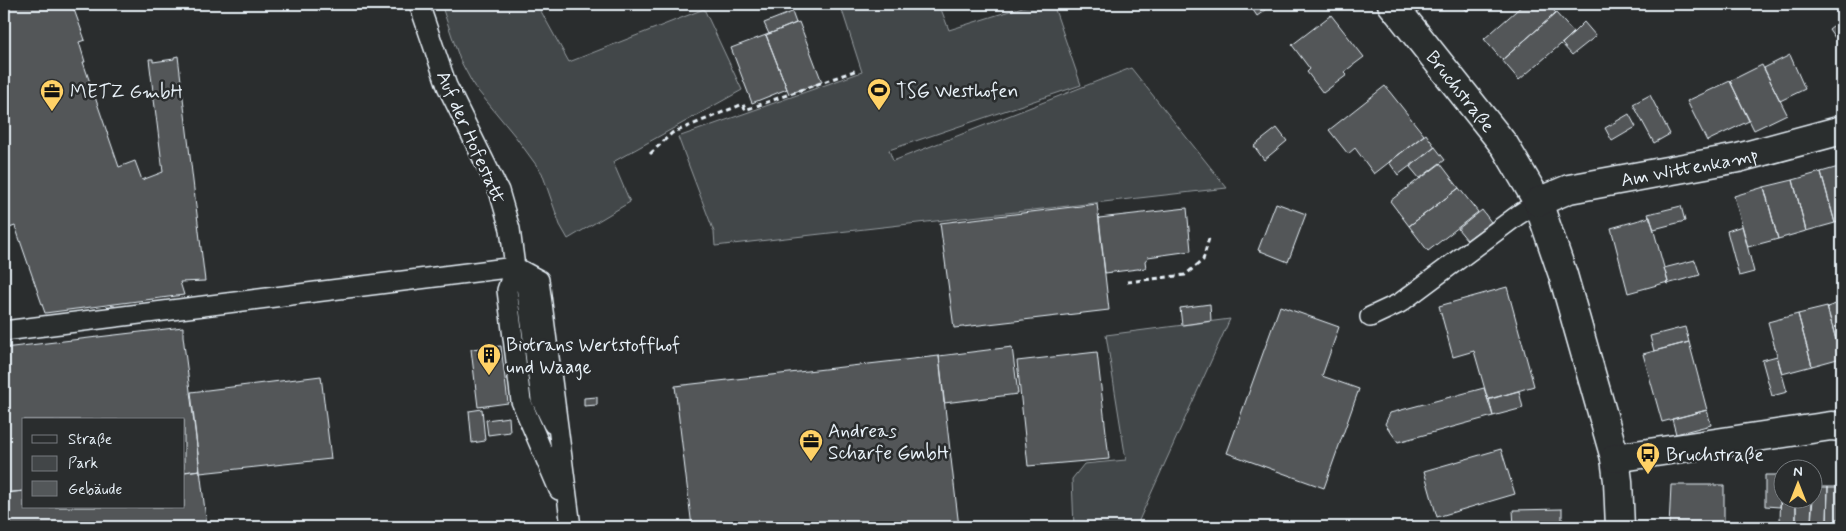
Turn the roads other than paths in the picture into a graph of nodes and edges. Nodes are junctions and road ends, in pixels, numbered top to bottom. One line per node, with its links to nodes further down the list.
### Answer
1 (419, 4): 5 (lane, Auf der Hofestatt)
2 (1392, 4): 4 (street, Bruchstraße)
3 (1842, 130): 4 (street, Am Wittenkamp)
4 (1538, 202): 6 (lane); 10 (street, Bruchstraße)
5 (515, 267): 7 (lane); 9 (lane); 9 (lane); 11 (lane)
6 (1370, 317)
7 (4, 331)
8 (1842, 426): 10 (street)
9 (560, 439): 11 (lane)
10 (1615, 458): 12 (street, Bruchstraße)
11 (570, 520)
12 (1620, 527)

